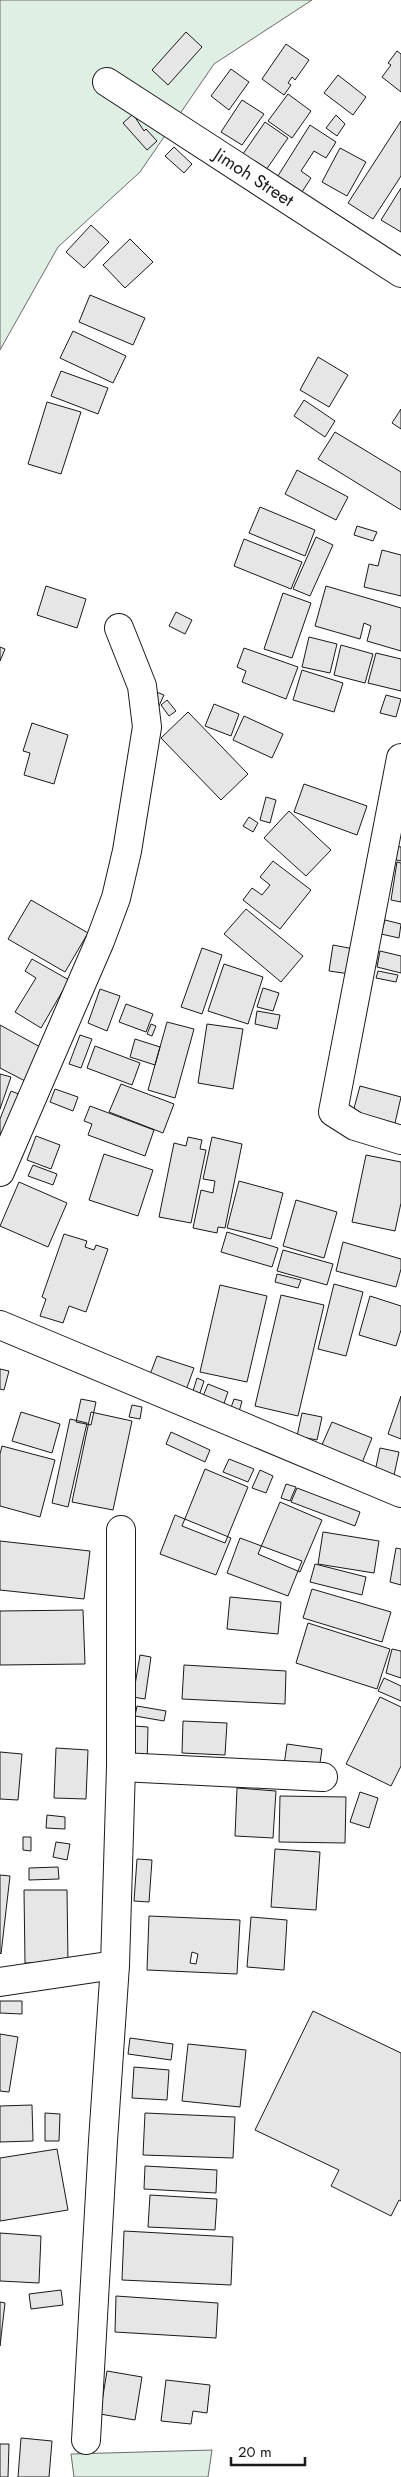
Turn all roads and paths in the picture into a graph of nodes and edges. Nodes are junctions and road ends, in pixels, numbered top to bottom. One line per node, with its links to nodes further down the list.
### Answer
1 (107, 82): 2 (street, Jimoh Street)
2 (401, 273)
3 (119, 628): 6 (street)
4 (401, 758): 5 (street)
5 (401, 1140)
6 (0, 1172)
7 (0, 1325): 8 (street)
8 (401, 1493)
9 (121, 1530): 10 (street)
10 (121, 1767): 11 (street); 12 (street)
11 (323, 1777)
12 (115, 1965): 13 (street); 14 (street)
13 (0, 1982)
14 (86, 2440)

